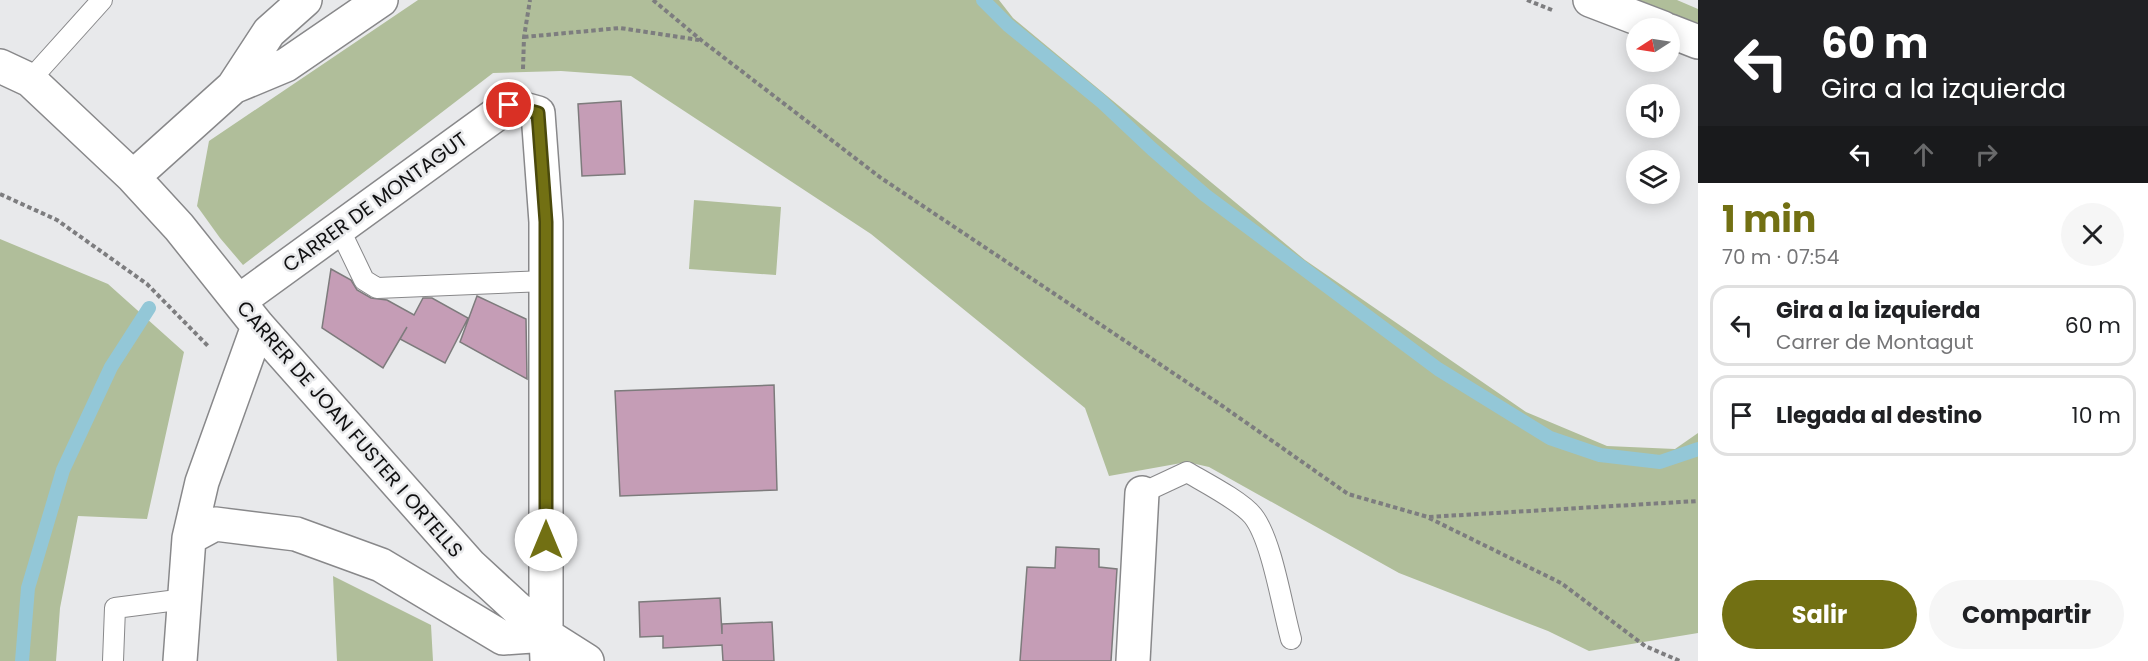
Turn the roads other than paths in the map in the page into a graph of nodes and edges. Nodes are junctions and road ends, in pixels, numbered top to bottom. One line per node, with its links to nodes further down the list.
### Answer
1 (102, 0): 9 (lane)
2 (305, 0): 10 (street)
3 (381, 0): 10 (street)
4 (1590, 0): 5 (street)
5 (1637, 18)
6 (1680, 35): 7 (street)
7 (1698, 42)
8 (0, 66): 9 (street, CARRER DE JOAN FUSTER I ORTELLS)
9 (30, 80): 11 (street, CARRER DE JOAN FUSTER I ORTELLS)
10 (233, 87): 11 (street)
11 (133, 177): 14 (street, CARRER DE JOAN FUSTER I ORTELLS)
12 (339, 228): 13 (lane); 13 (street, CARRER DE MONTAGUT); 14 (street, CARRER DE MONTAGUT)
13 (546, 281): 19 (street, CARRER DE MONTAGUT)
14 (248, 314): 16 (street); 19 (street, CARRER DE JOAN FUSTER I ORTELLS)
15 (1142, 493): 18 (lane); 23 (street)
16 (189, 538): 17 (street); 19 (street)
17 (185, 599): 20 (lane); 21 (street)
18 (1290, 639)
19 (547, 648): 22 (street, CARRER DE JOAN FUSTER I ORTELLS)
20 (113, 661)
21 (180, 661)
22 (587, 661)
23 (1133, 661)

